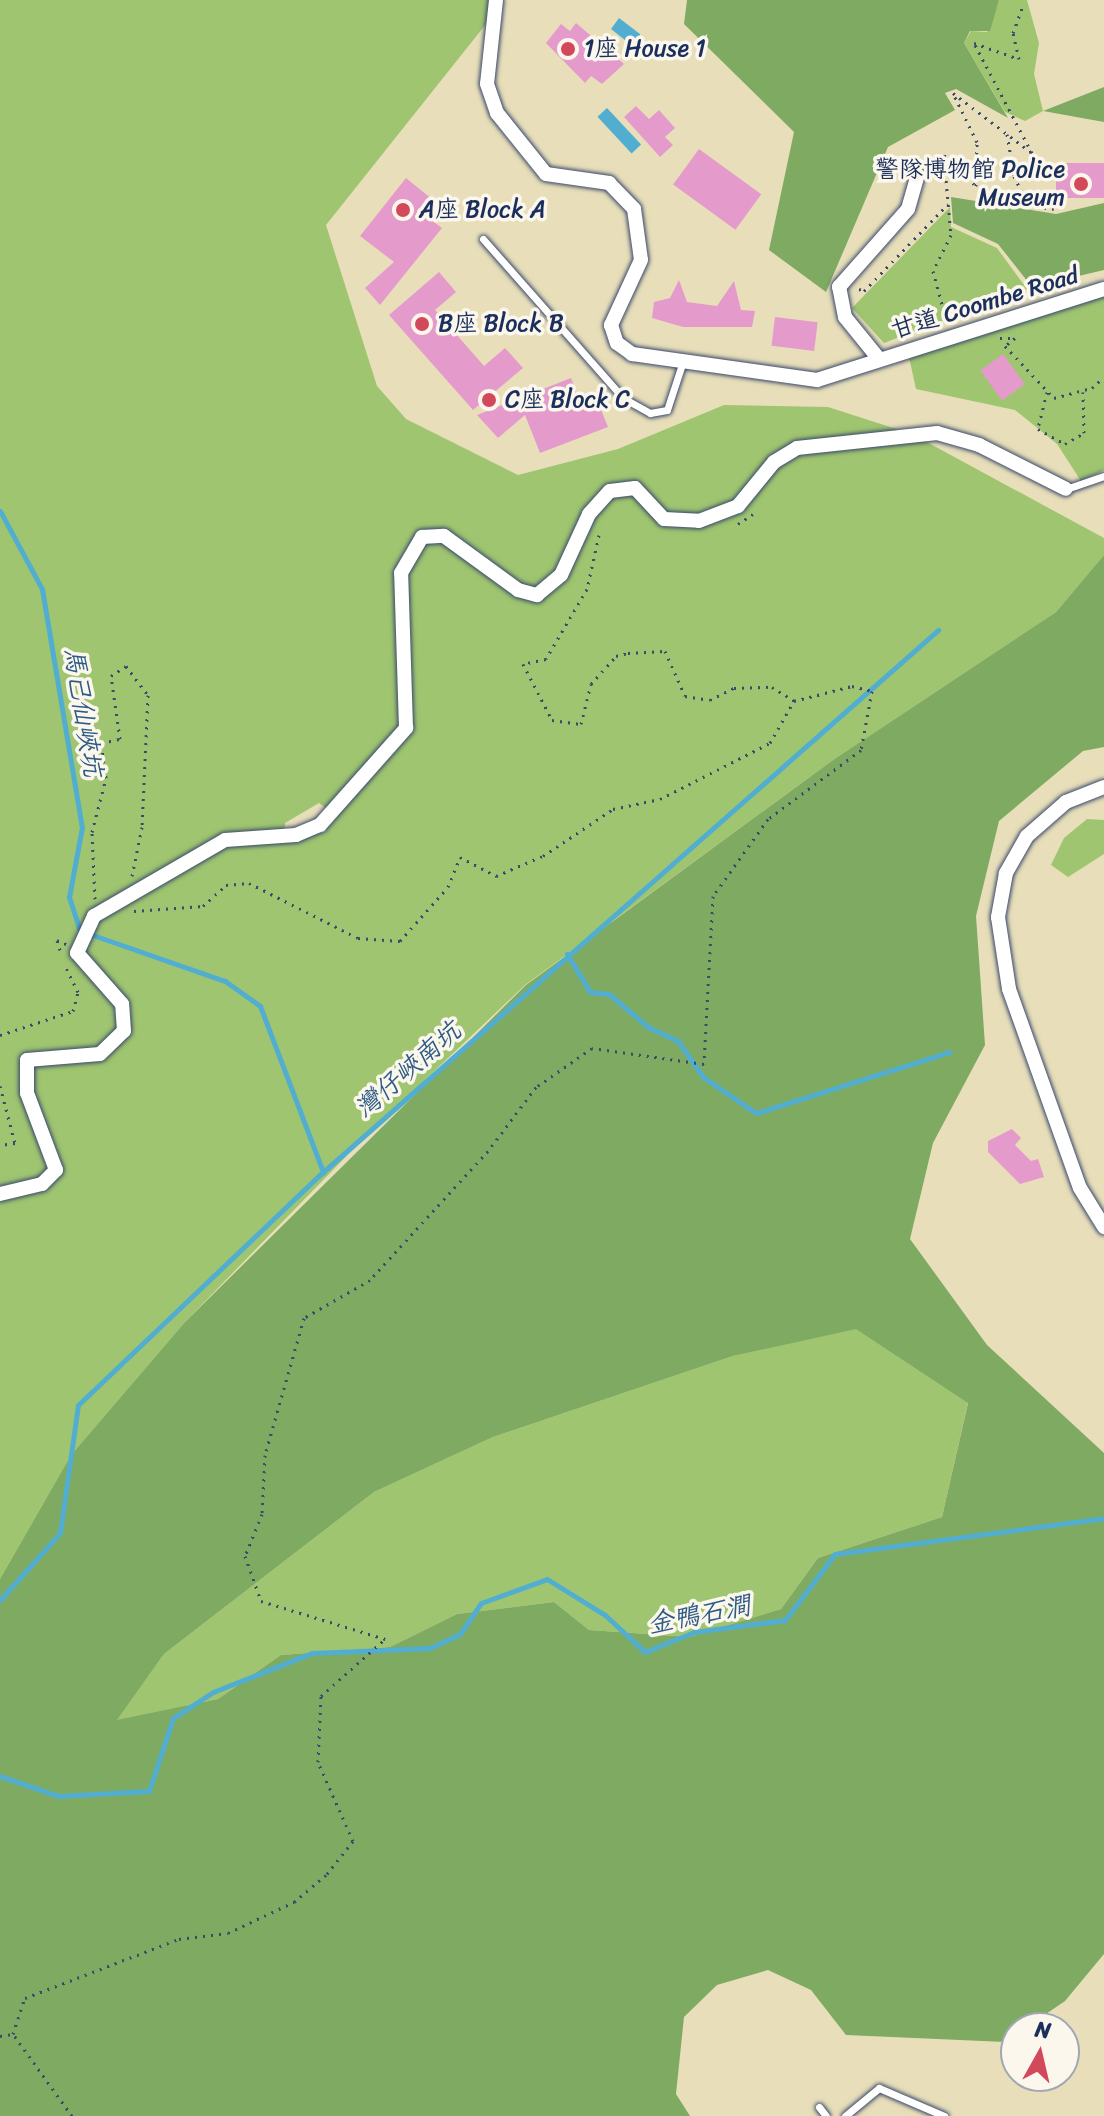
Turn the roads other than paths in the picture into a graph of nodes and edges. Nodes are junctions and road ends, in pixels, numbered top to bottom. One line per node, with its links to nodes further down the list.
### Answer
1 (496, 0): 6 (street, 甘道 Coombe Road)
2 (918, 175): 5 (street, 甘道 Coombe Road)
3 (483, 239): 6 (lane)
4 (1104, 289): 5 (street, 甘道 Coombe Road)
5 (879, 359): 6 (street, 甘道 Coombe Road)
6 (682, 364)
7 (1104, 476): 8 (lane)
8 (1066, 489): 10 (street)
9 (1104, 787): 11 (street)
10 (0, 1194)
11 (1104, 1227)
12 (819, 2107): 13 (lane)
13 (826, 2116)
14 (845, 2116): 15 (lane)
15 (944, 2116)

